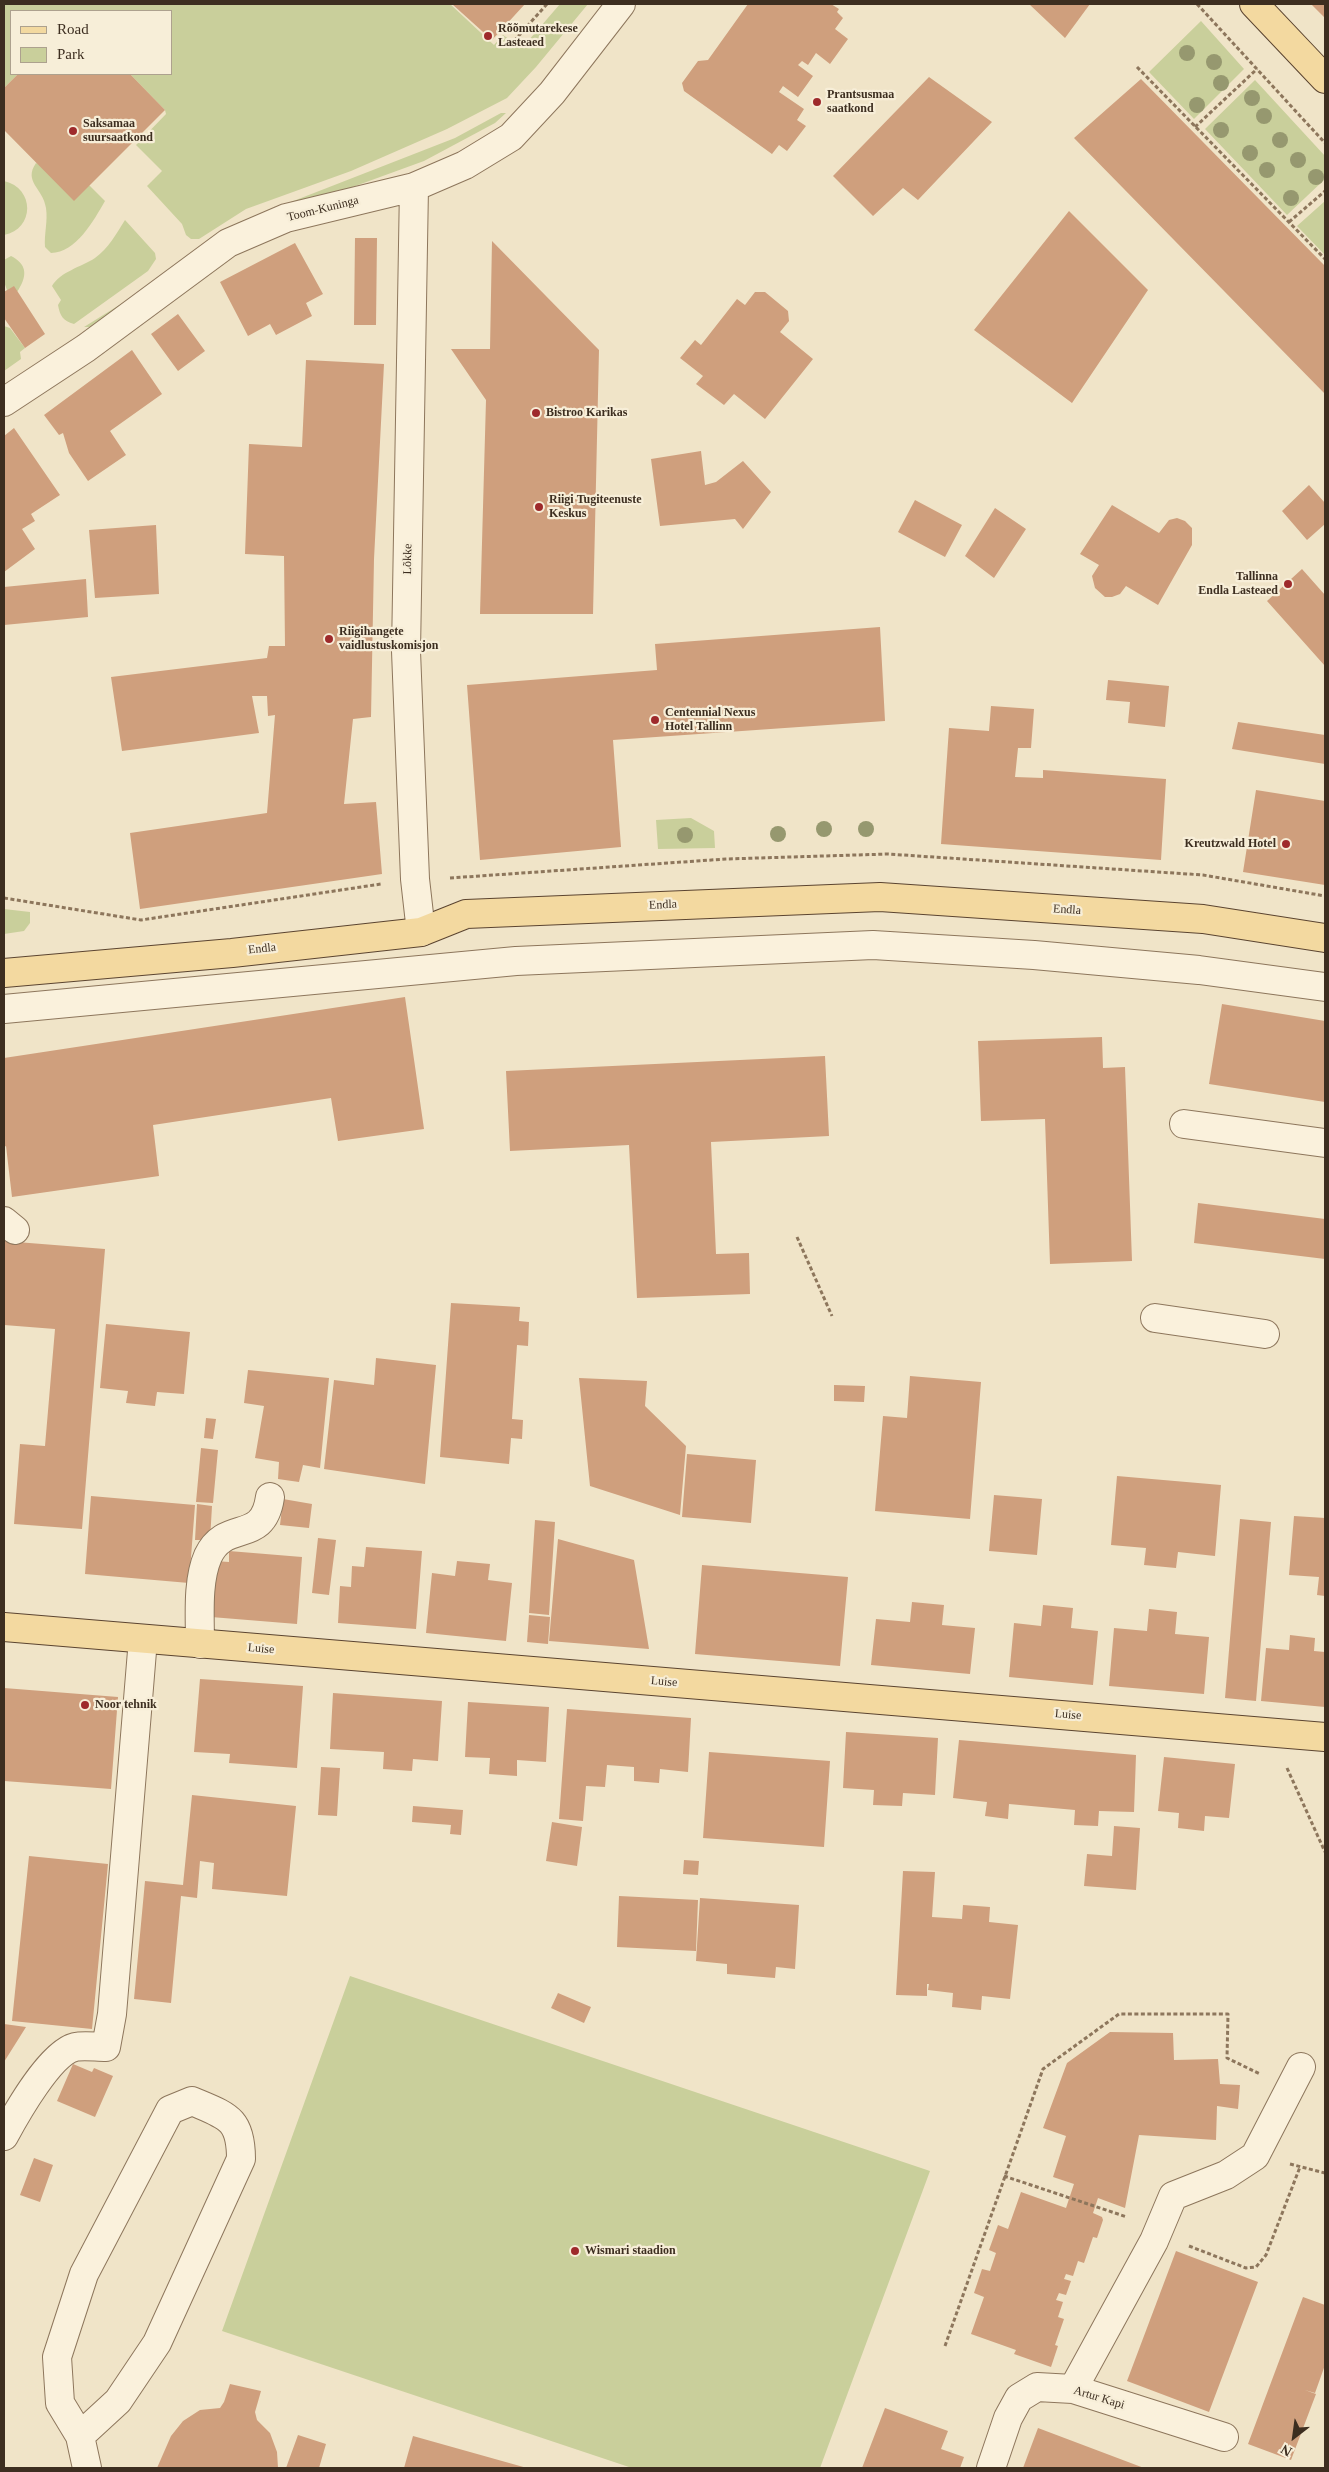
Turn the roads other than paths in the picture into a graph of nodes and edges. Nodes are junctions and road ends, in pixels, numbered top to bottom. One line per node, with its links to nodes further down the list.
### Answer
1 (621, 4): 4 (street, Toom-Kuninga)
2 (1254, 4): 3 (main road)
3 (1325, 80)
4 (414, 187): 5 (street, Toom-Kuninga); 6 (street, Lõkke)
5 (4, 402)
6 (421, 932): 7 (main road, Endla); 8 (main road, Endla)
7 (1325, 938)
8 (4, 973)
9 (1325, 987): 10 (street)
10 (4, 1009)
11 (1184, 1124): 12 (street)
12 (1325, 1143)
13 (1155, 1318): 14 (street)
14 (1265, 1334)
15 (270, 1497): 18 (street)
16 (4, 1627): 17 (main road, Luise)
17 (143, 1639): 18 (main road, Luise); 21 (street)
18 (200, 1644): 19 (main road, Luise)
19 (1325, 1737)
20 (1295, 2078): 22 (street)
21 (4, 2136)
22 (1073, 2389): 24 (street, Artur Kapi); 26 (street, Artur Kapi)
23 (80, 2436): 23 (street); 25 (street)
24 (1224, 2437)
25 (86, 2468)
26 (990, 2468)

